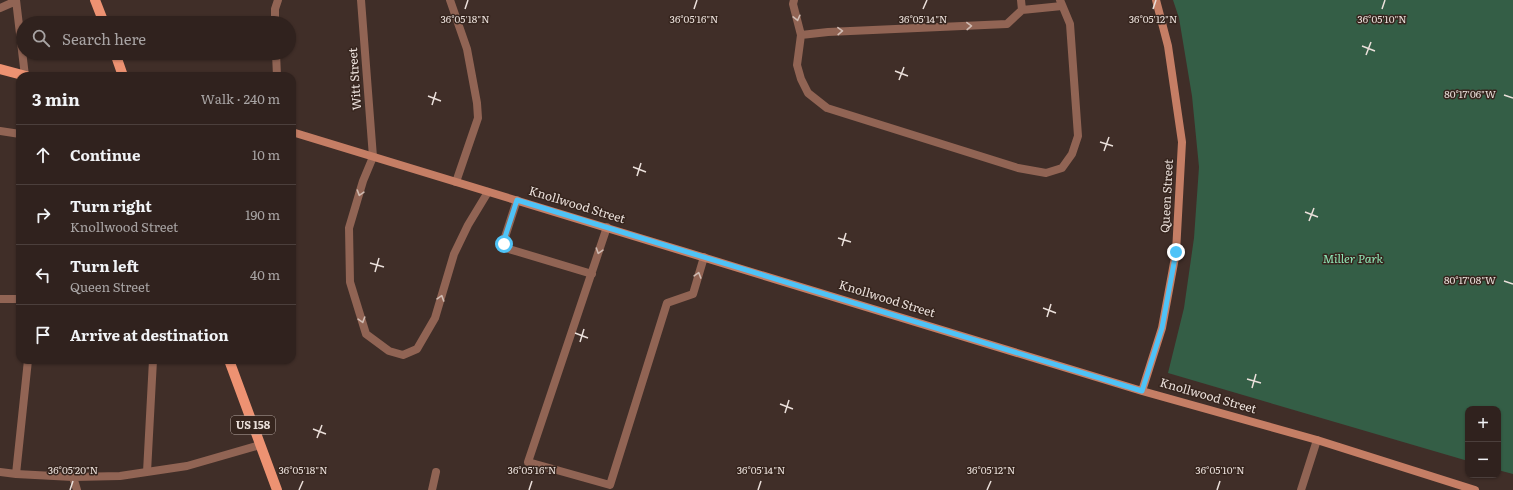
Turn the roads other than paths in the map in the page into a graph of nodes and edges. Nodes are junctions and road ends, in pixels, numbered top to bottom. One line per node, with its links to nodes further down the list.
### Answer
1 (16, 0): 10 (street); 12 (street)
2 (95, 0): 13 (main road)
3 (278, 0): 14 (street)
4 (362, 0): 27 (street, Witt Street)
5 (450, 0): 28 (street)
6 (794, 0): 15 (street, one-way to 15)
7 (1021, 0): 11 (street)
8 (1156, 0): 39 (main road, Queen Street)
9 (1061, 3): 11 (street); 15 (street)
10 (0, 8)
11 (1022, 10): 15 (street, one-way to 11)
12 (18, 16)
13 (101, 16)
14 (275, 16)
15 (801, 35)
16 (24, 60): 20 (street)
17 (117, 60): 21 (main road)
18 (276, 60): 22 (street)
19 (0, 69): 23 (main road)
20 (25, 72)
21 (122, 72)
22 (277, 72)
23 (16, 73)
24 (0, 131): 25 (street)
25 (16, 133)
26 (296, 133): 27 (main road, Knollwood Street)
27 (373, 157): 28 (main road, Knollwood Street); 29 (street, one-way to 29)
28 (456, 182): 29 (main road, Knollwood Street)
29 (488, 192): 30 (main road, Knollwood Street)
30 (517, 200): 31 (main road, Knollwood Street); 33 (street)
31 (607, 227): 32 (main road, Knollwood Street); 33 (street, one-way to 33)
32 (704, 257): 33 (street, one-way to 32); 39 (main road, Knollwood Street)
33 (592, 274)
34 (16, 298): 35 (street)
35 (0, 299)
36 (28, 364): 45 (street)
37 (152, 364): 43 (street)
38 (230, 364): 41 (main road, US 158)
39 (1142, 391): 40 (main road, Knollwood Street)
40 (1317, 440): 50 (street); 51 (main road, Knollwood Street)
41 (260, 444): 43 (street); 48 (main road, US 158)
42 (0, 472): 45 (street)
43 (147, 472): 46 (street)
44 (436, 472): 49 (street)
45 (16, 474): 46 (street)
46 (73, 477): 47 (street)
47 (77, 490)
48 (277, 490)
49 (432, 490)
50 (1301, 490)
51 (1475, 490)

